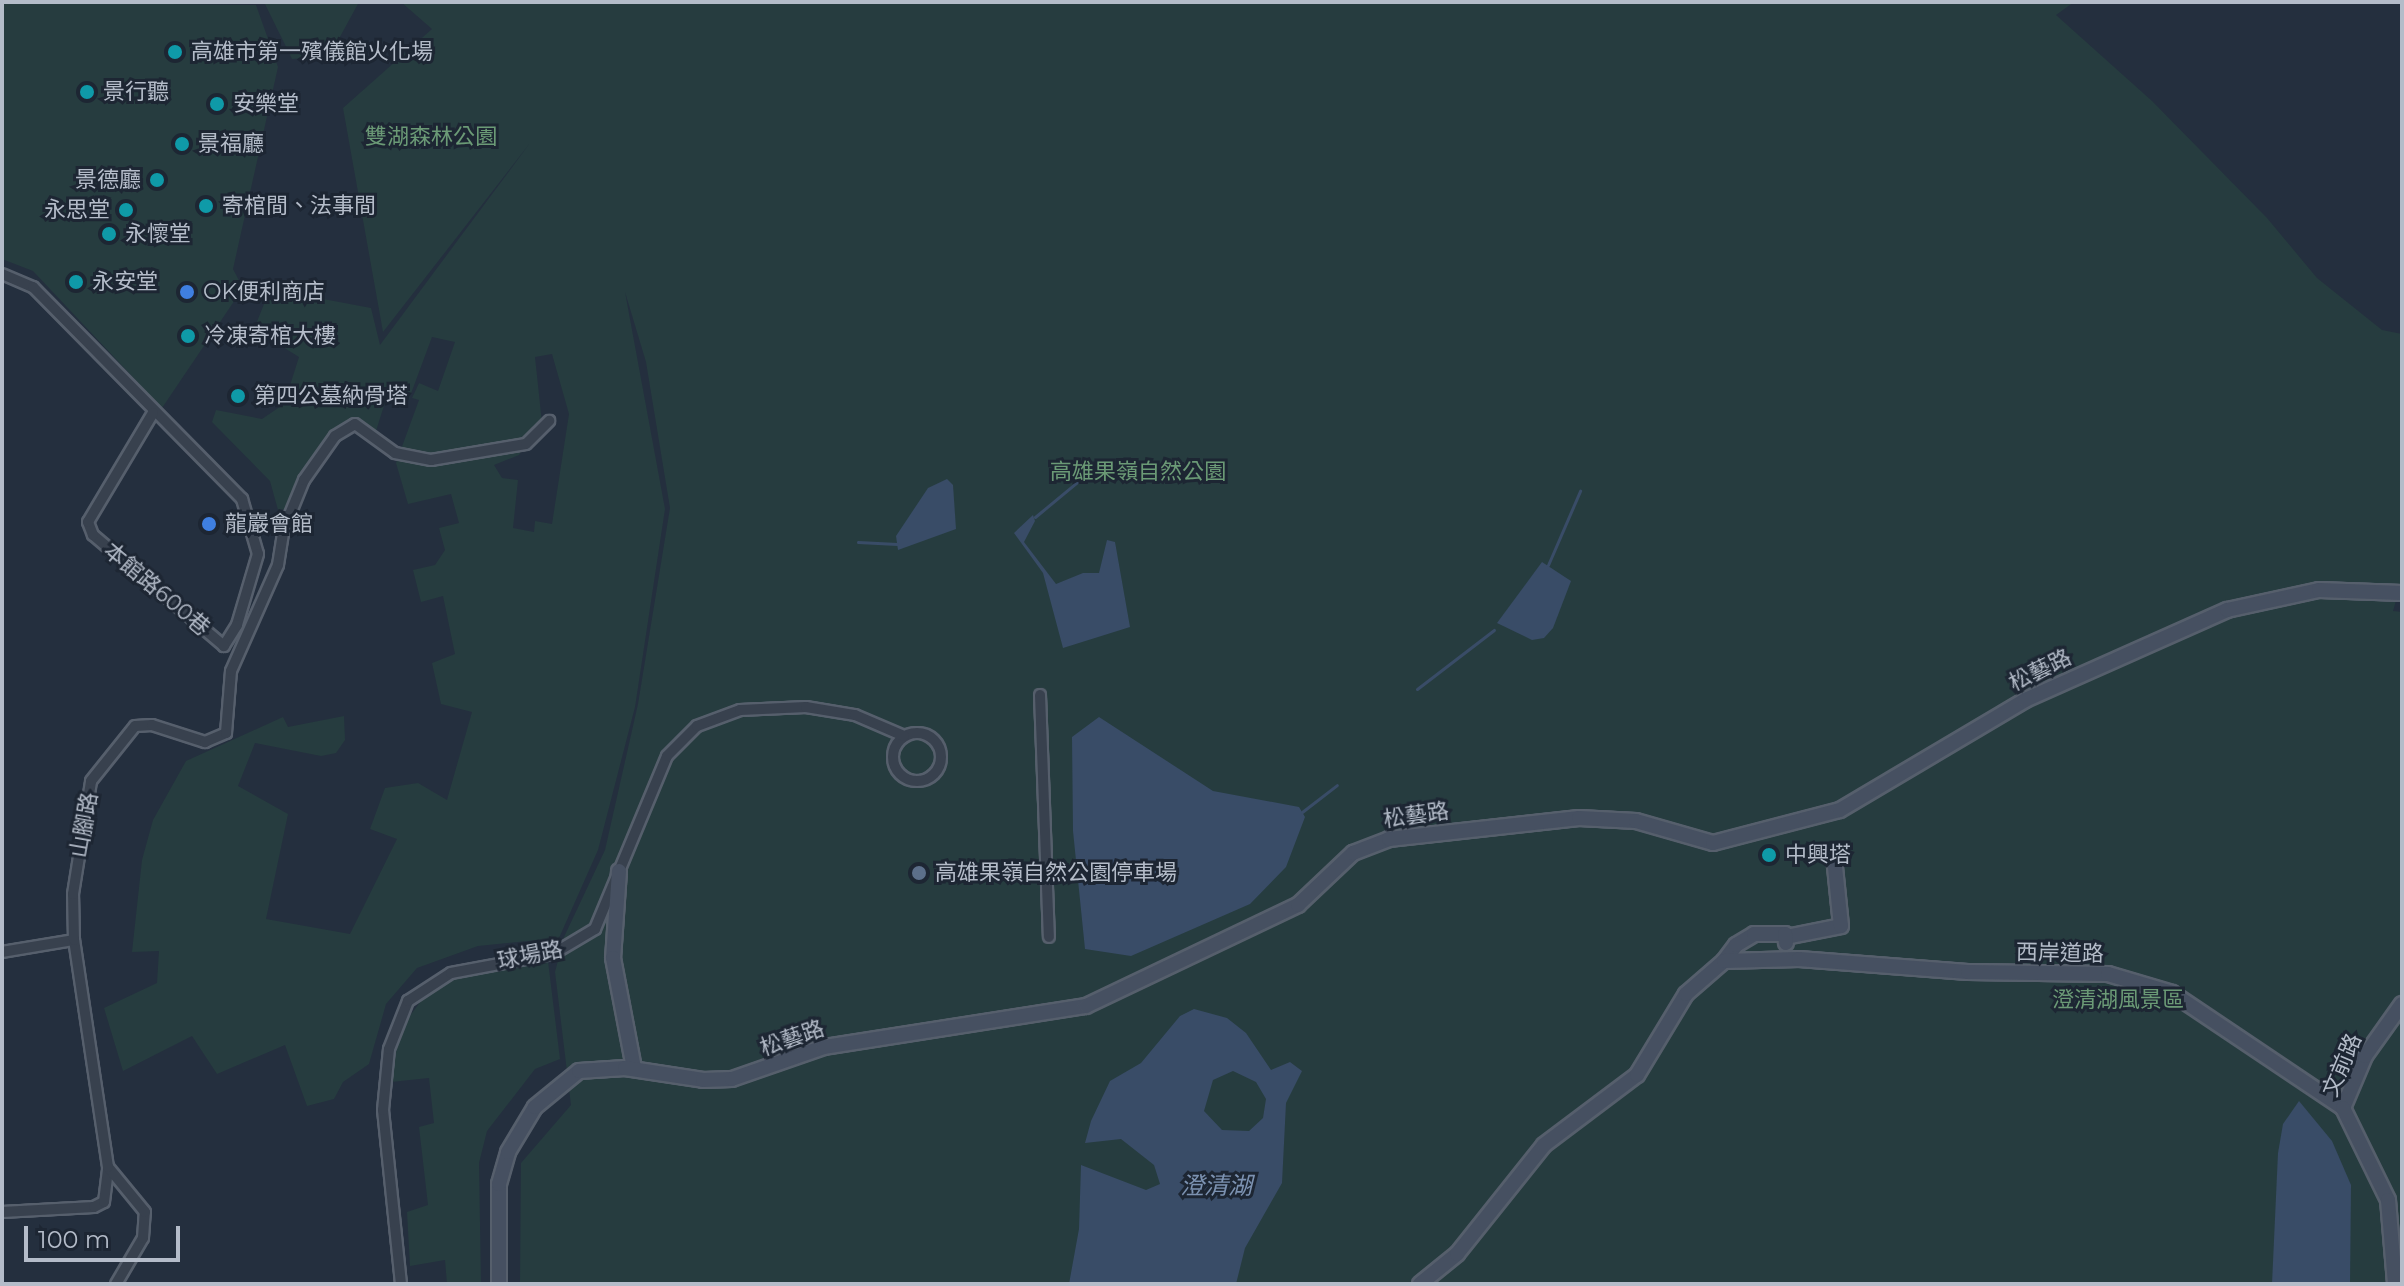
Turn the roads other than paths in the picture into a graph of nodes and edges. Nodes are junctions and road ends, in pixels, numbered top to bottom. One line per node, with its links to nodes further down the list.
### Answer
1 (2, 274): 2 (street, 本館路600巷)
2 (153, 413): 2 (street, 本館路600巷)
3 (549, 421): 11 (street, 山腳路)
4 (2402, 593): 18 (street, 松藝路)
5 (1040, 695): 9 (street)
6 (904, 736): 6 (street, 球場路); 8 (street, 球場路)
7 (1834, 857): 10 (street)
8 (619, 871): 17 (street); 23 (street, 球場路)
9 (1049, 937)
10 (1786, 937): 13 (street); 14 (street)
11 (74, 940): 12 (street); 20 (street, 山腳路)
12 (2, 952)
13 (1788, 959): 14 (street, 西岸道路); 19 (street, 西岸道路)
14 (1724, 961): 25 (street)
15 (2402, 1004): 19 (street, 文前路)
16 (602, 1068): 17 (street, 松藝路); 18 (street); 24 (street, 松藝路)
17 (634, 1068): 18 (street, 松藝路)
18 (682, 1076)
19 (2343, 1108): 26 (street, 文前路)
20 (108, 1167): 21 (street); 22 (street)
21 (2, 1212)
22 (116, 1284)
23 (401, 1284)
24 (499, 1284)
25 (1420, 1284)
26 (2395, 1284)

